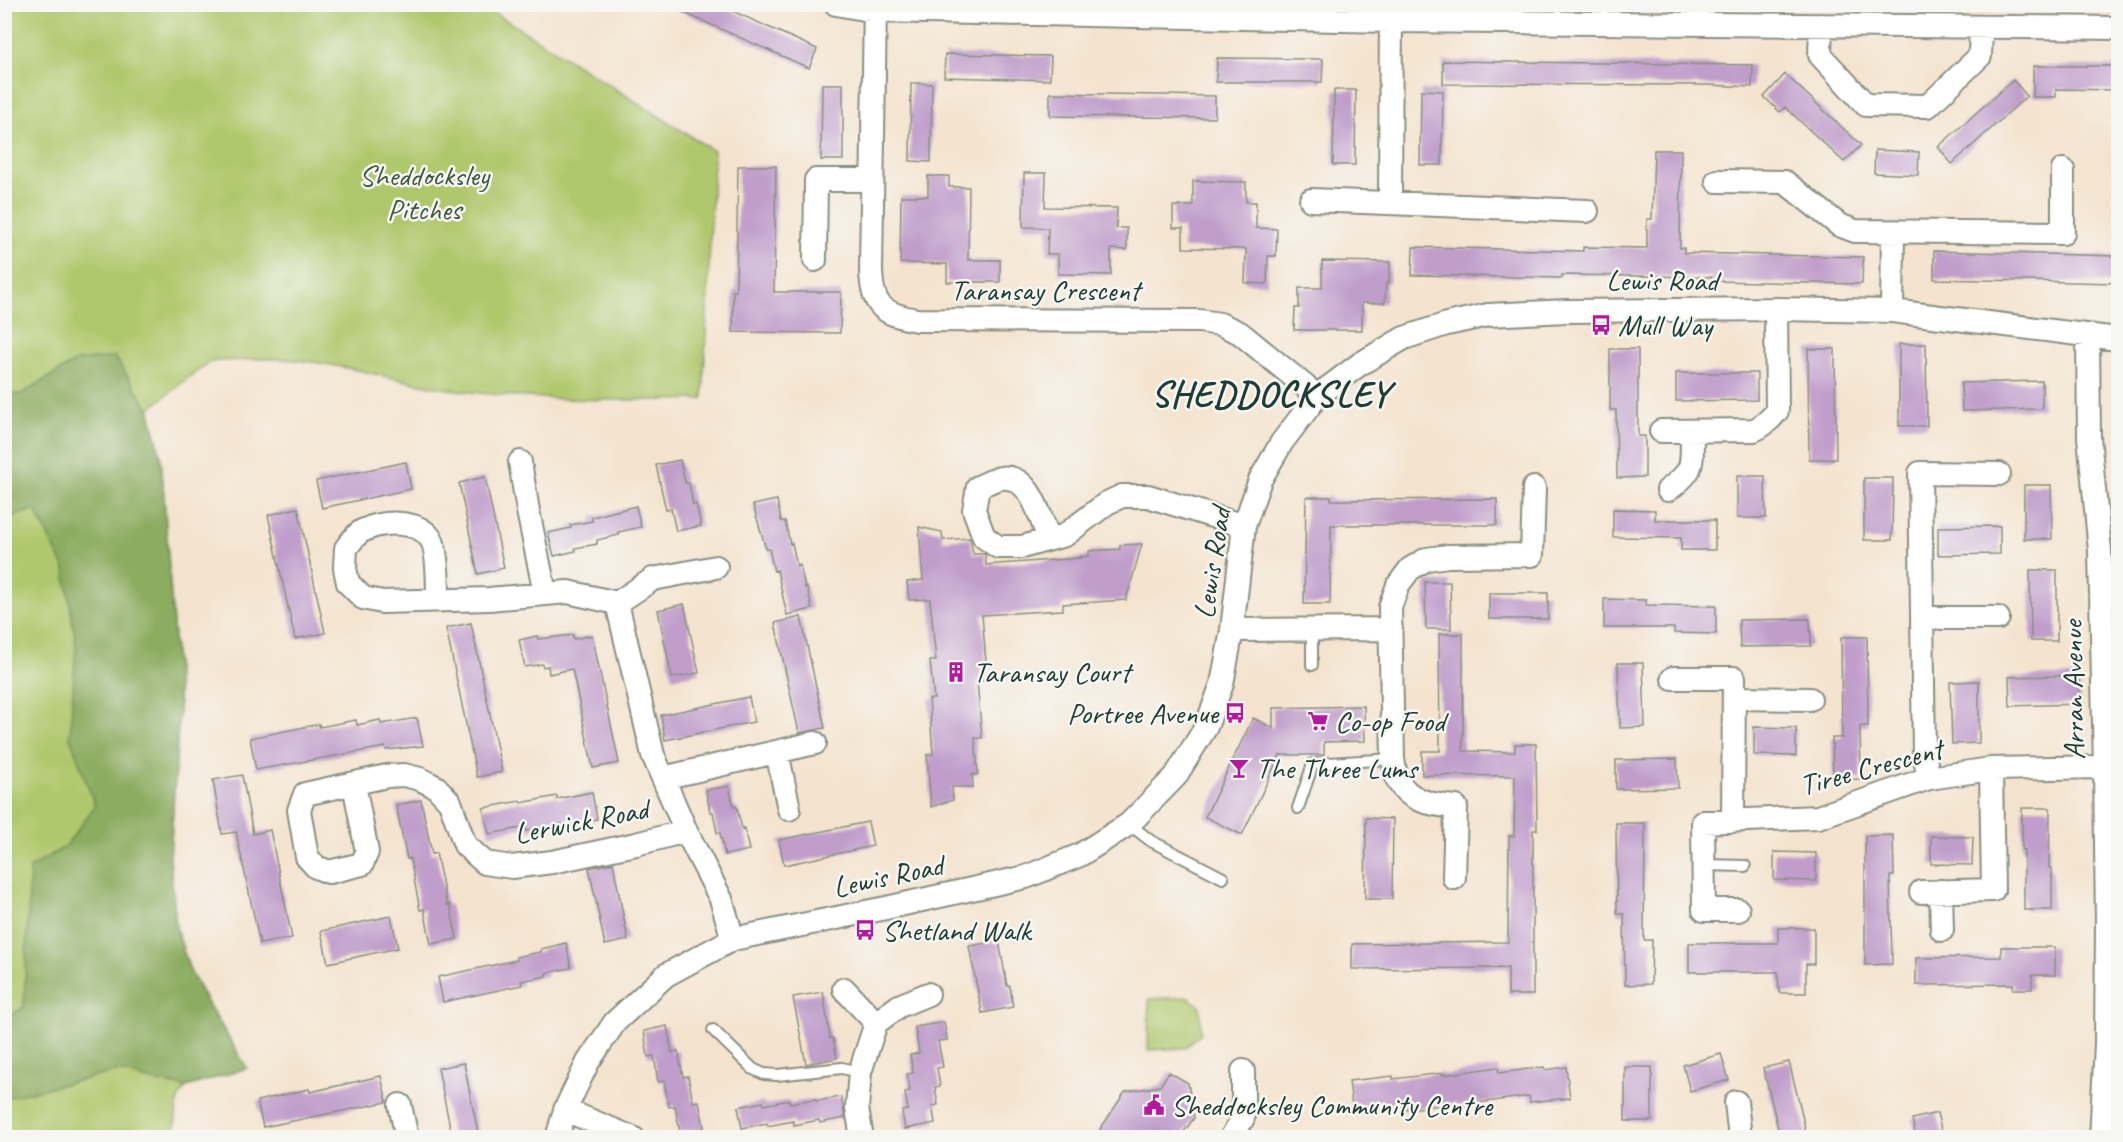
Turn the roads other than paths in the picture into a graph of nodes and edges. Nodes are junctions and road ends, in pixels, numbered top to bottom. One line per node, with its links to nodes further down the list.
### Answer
1 (836, 4): 2 (street)
2 (875, 8): 3 (street); 12 (street, Taransay Crescent)
3 (1073, 10): 4 (street)
4 (1196, 11): 5 (street)
5 (1391, 13): 6 (street); 15 (street)
6 (1632, 13): 8 (street)
7 (1900, 15): 8 (street); 9 (street)
8 (1821, 25): 9 (street)
9 (1981, 27): 10 (street)
10 (2118, 28)
11 (2063, 170): 17 (street)
12 (872, 180): 18 (street); 23 (street, Taransay Crescent)
13 (1716, 181): 17 (street)
14 (1311, 200): 15 (street)
15 (1390, 203): 16 (street)
16 (1587, 211)
17 (1893, 232): 20 (street)
18 (815, 260)
19 (1776, 309): 20 (street, Lewis Road); 23 (street, Lewis Road); 25 (street)
20 (1892, 311): 21 (street, Lewis Road)
21 (2088, 335): 22 (street, Lewis Road); 44 (street, Arran Avenue)
22 (2118, 339)
23 (1317, 396): 30 (street, Lewis Road)
24 (1661, 431): 25 (street)
25 (1692, 431): 29 (street)
26 (520, 462): 33 (street)
27 (1999, 474): 36 (street)
28 (1533, 488): 39 (street)
29 (1668, 490)
30 (1244, 526): 31 (street); 40 (street, Lewis Road)
31 (1049, 539)
32 (716, 567): 35 (street)
33 (545, 593): 34 (street); 35 (street)
34 (438, 599): 34 (street)
35 (617, 603): 51 (street)
36 (1922, 618): 37 (street); 52 (street)
37 (1998, 618)
38 (1312, 629): 39 (street); 40 (street); 41 (lane)
39 (1391, 629): 48 (street)
40 (1232, 630): 57 (street, Lewis Road)
41 (1312, 665)
42 (1673, 678): 43 (street)
43 (1734, 698): 45 (street); 56 (street)
44 (2111, 698): 49 (street, Arran Avenue)
45 (1810, 699)
46 (814, 743): 47 (street)
47 (777, 752): 51 (street); 55 (street)
48 (1393, 759): 54 (lane); 62 (street)
49 (2105, 767): 50 (street, Tiree Crescent); 70 (street, Arran Avenue)
50 (1991, 769): 52 (street, Tiree Crescent); 64 (street)
51 (663, 778): 58 (street)
52 (1929, 778): 56 (street, Tiree Crescent)
53 (354, 784): 58 (street, Lerwick Road)
54 (1298, 808)
55 (789, 809)
56 (1733, 821): 59 (street, Tiree Crescent)
57 (1129, 824): 61 (lane); 65 (street, Lewis Road)
58 (686, 831): 65 (street)
59 (1704, 865): 60 (lane); 63 (street, Tiree Crescent)
60 (1745, 866)
61 (1223, 878)
62 (1454, 878)
63 (1738, 910)
64 (1942, 930)
65 (733, 939): 75 (street, Lewis Road)
66 (844, 989): 68 (street)
67 (928, 994): 68 (street)
68 (876, 1023): 72 (street)
69 (713, 1030): 72 (lane)
70 (2112, 1045): 82 (street)
71 (1243, 1071): 80 (street)
72 (860, 1072): 79 (street)
73 (1736, 1102): 81 (street)
74 (400, 1106): 76 (street)
75 (566, 1110): 77 (street, Lewis Road); 78 (street)
76 (408, 1137)
77 (557, 1137)
78 (633, 1137)
79 (862, 1137)
80 (1231, 1137)
81 (1740, 1137)
82 (2100, 1137)

